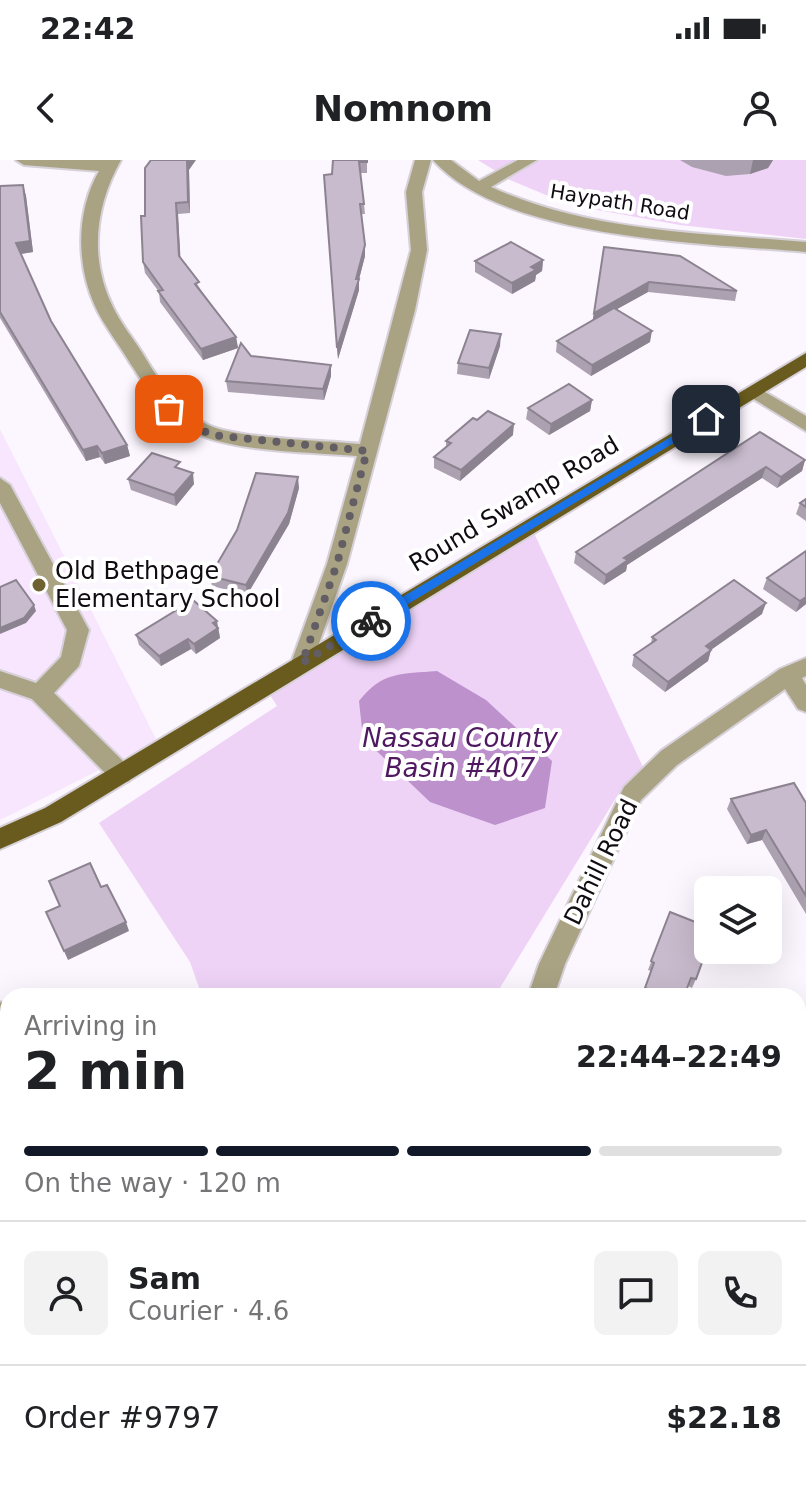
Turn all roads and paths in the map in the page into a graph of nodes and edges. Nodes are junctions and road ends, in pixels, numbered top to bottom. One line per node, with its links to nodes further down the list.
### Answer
1 (24, 160): 5 (street)
2 (423, 160): 11 (street)
3 (441, 160): 6 (street, Haypath Road)
4 (529, 160): 6 (street)
5 (111, 164): 11 (street)
6 (479, 187): 7 (street, Haypath Road)
7 (806, 247)
8 (806, 359): 9 (main road, Round Swamp Road)
9 (753, 391): 10 (street); 13 (main road, Round Swamp Road)
10 (806, 425)
11 (367, 451): 13 (street)
12 (2, 493): 16 (street)
13 (302, 663): 18 (main road, Round Swamp Road)
14 (797, 671): 17 (street); 20 (street, Dahill Road)
15 (0, 679): 16 (street)
16 (40, 693): 18 (street)
17 (806, 703)
18 (121, 774): 19 (main road, Round Swamp Road)
19 (0, 839)
20 (544, 988)

